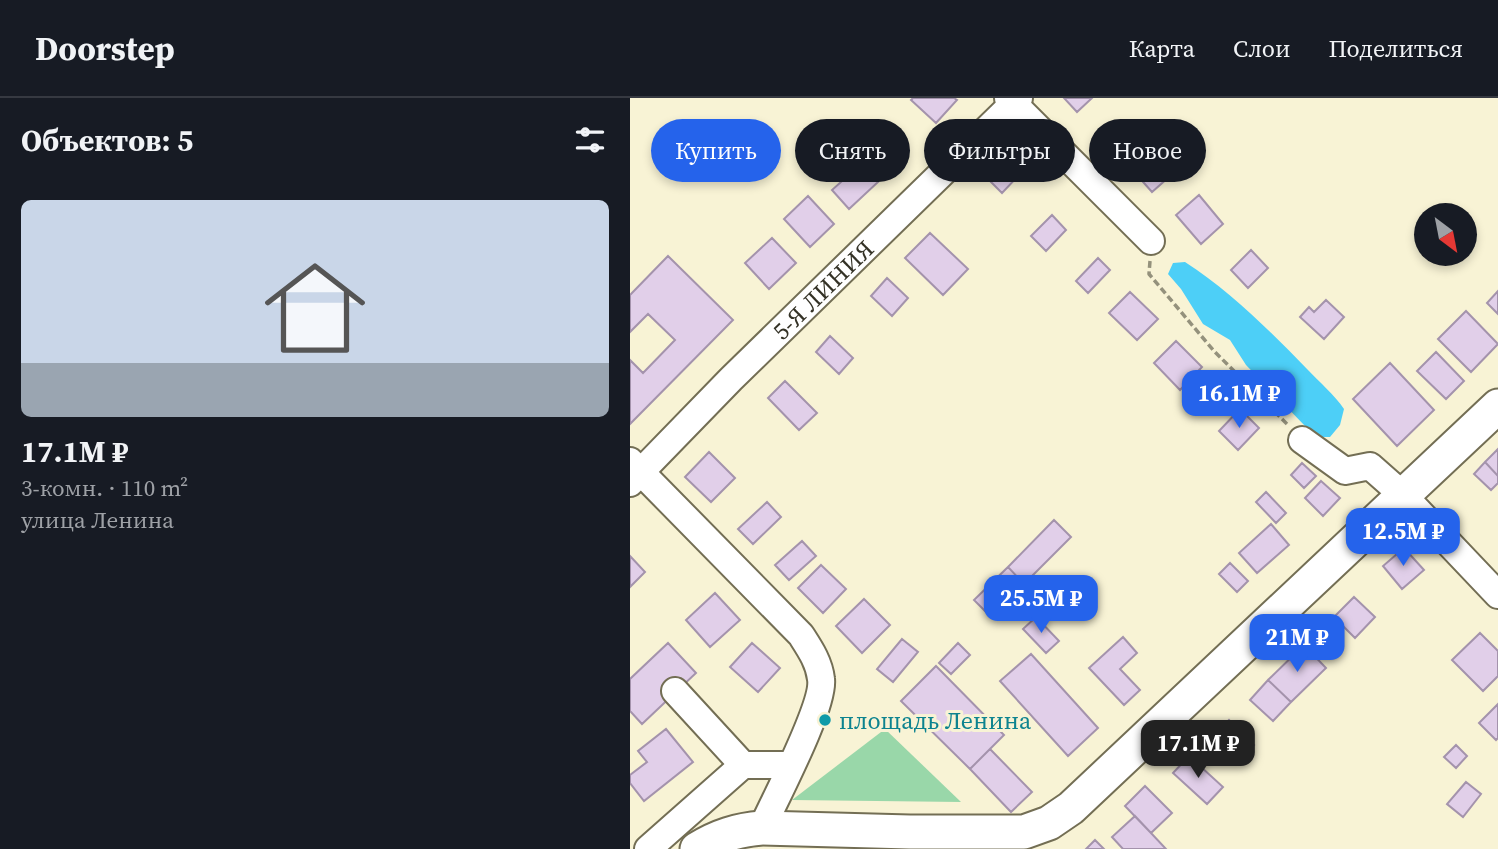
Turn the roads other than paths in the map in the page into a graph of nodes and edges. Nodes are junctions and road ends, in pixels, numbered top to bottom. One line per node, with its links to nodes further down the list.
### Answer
1 (1013, 100): 2 (street); 5 (street, 5-Я ЛИНИЯ)
2 (1151, 241)
3 (1498, 406): 6 (main road)
4 (1302, 440): 6 (street)
5 (634, 472): 10 (street)
6 (1404, 496): 7 (street); 12 (main road)
7 (1498, 595)
8 (675, 691): 9 (street)
9 (743, 765): 10 (street); 13 (street)
10 (790, 765): 11 (street)
11 (762, 828): 12 (main road); 14 (main road)
12 (1022, 843)
13 (648, 849)
14 (698, 849)

